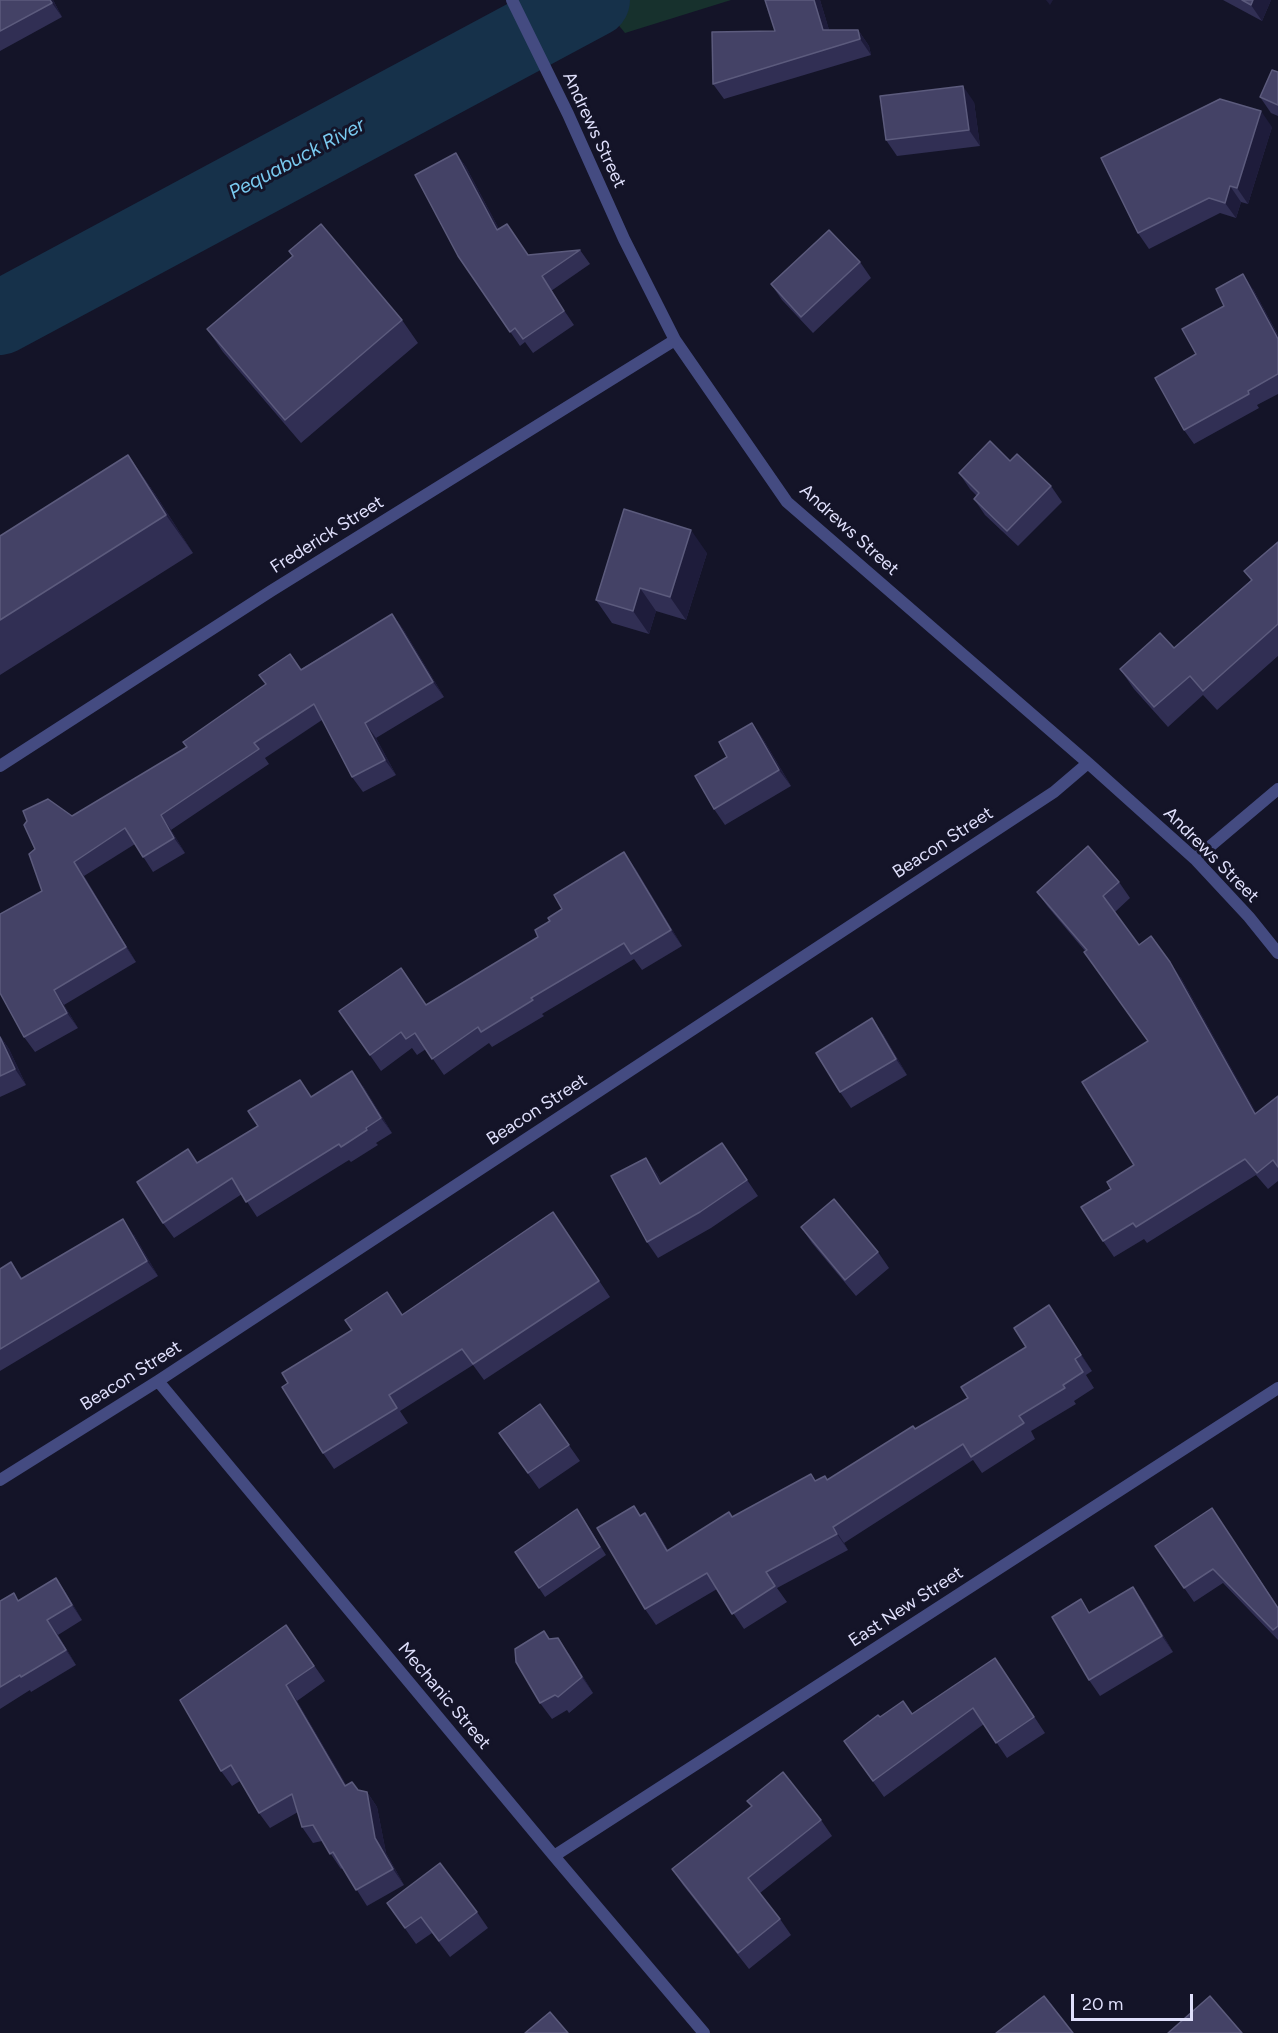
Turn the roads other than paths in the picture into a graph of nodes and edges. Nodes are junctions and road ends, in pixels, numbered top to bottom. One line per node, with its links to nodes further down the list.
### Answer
1 (512, 0): 2 (street, Andrews Street)
2 (675, 340): 3 (street, Andrews Street); 4 (street, Frederick Street)
3 (1088, 763): 6 (street, Andrews Street); 8 (street, Beacon Street)
4 (0, 766)
5 (1278, 789): 6 (street)
6 (1195, 859): 7 (street, Andrews Street)
7 (1278, 953)
8 (158, 1381): 10 (street, Beacon Street); 11 (street, Mechanic Street)
9 (1278, 1388): 11 (street, East New Street)
10 (0, 1480)
11 (554, 1856): 12 (street, Mechanic Street)
12 (704, 2033)

